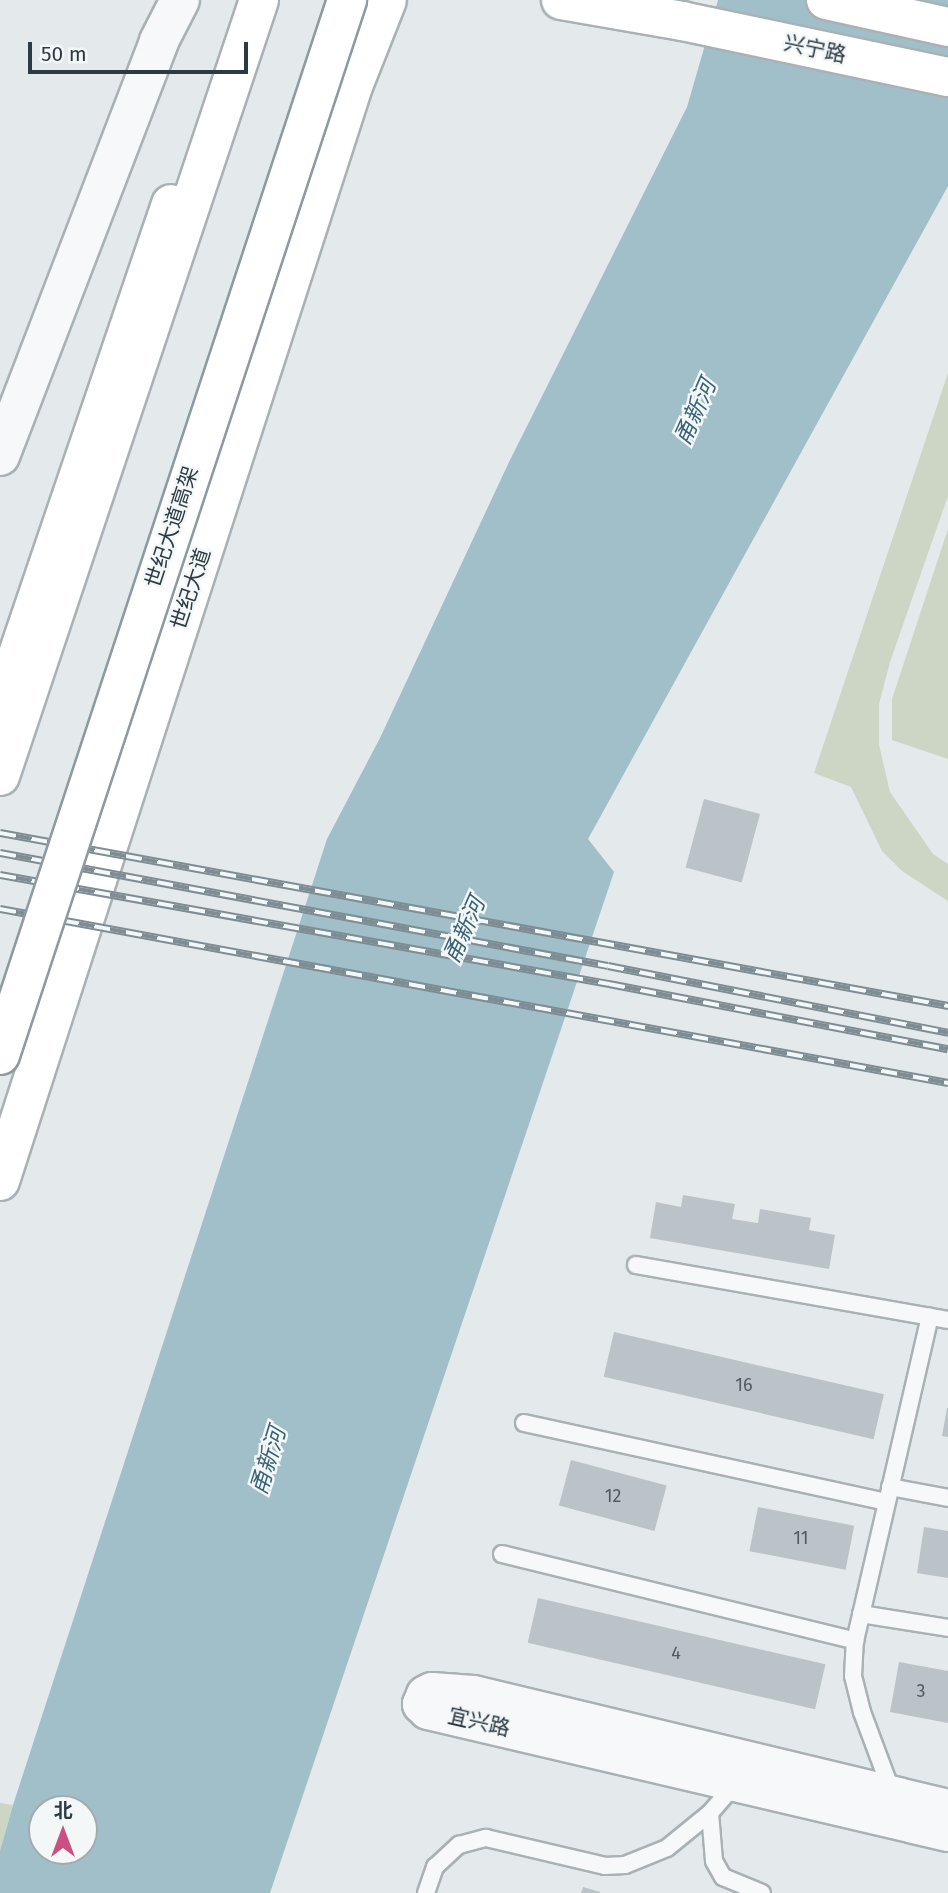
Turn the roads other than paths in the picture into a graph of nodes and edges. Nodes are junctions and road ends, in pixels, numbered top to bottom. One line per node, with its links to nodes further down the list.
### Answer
1 (180, 0): 10 (street)
2 (239, 0): 11 (main road)
3 (259, 0): 12 (main road)
4 (347, 0): 13 (main road, 世纪大道高架, bridge)
5 (387, 0): 14 (main road, 世纪大道)
6 (561, 0): 9 (main road, 兴宁路)
7 (826, 0): 8 (main road)
8 (948, 27)
9 (948, 77)
10 (0, 456)
11 (0, 707)
12 (0, 776)
13 (0, 1055)
14 (0, 1181)
15 (636, 1265): 16 (lane)
16 (930, 1317): 17 (lane); 19 (lane)
17 (948, 1320)
18 (524, 1423): 19 (lane)
19 (889, 1495): 20 (lane); 22 (lane)
20 (948, 1498)
21 (502, 1554): 24 (lane)
22 (861, 1614): 23 (lane); 24 (lane)
23 (948, 1628)
24 (855, 1642): 26 (lane)
25 (746, 1773): 25 (street, 宜兴路); 26 (street, 宜兴路); 28 (lane); 29 (street, 宜兴路)
26 (894, 1797): 27 (street, 宜兴路)
27 (948, 1809)
28 (710, 1814): 30 (lane); 31 (lane)
29 (948, 1832)
30 (426, 1893)
31 (762, 1893)

